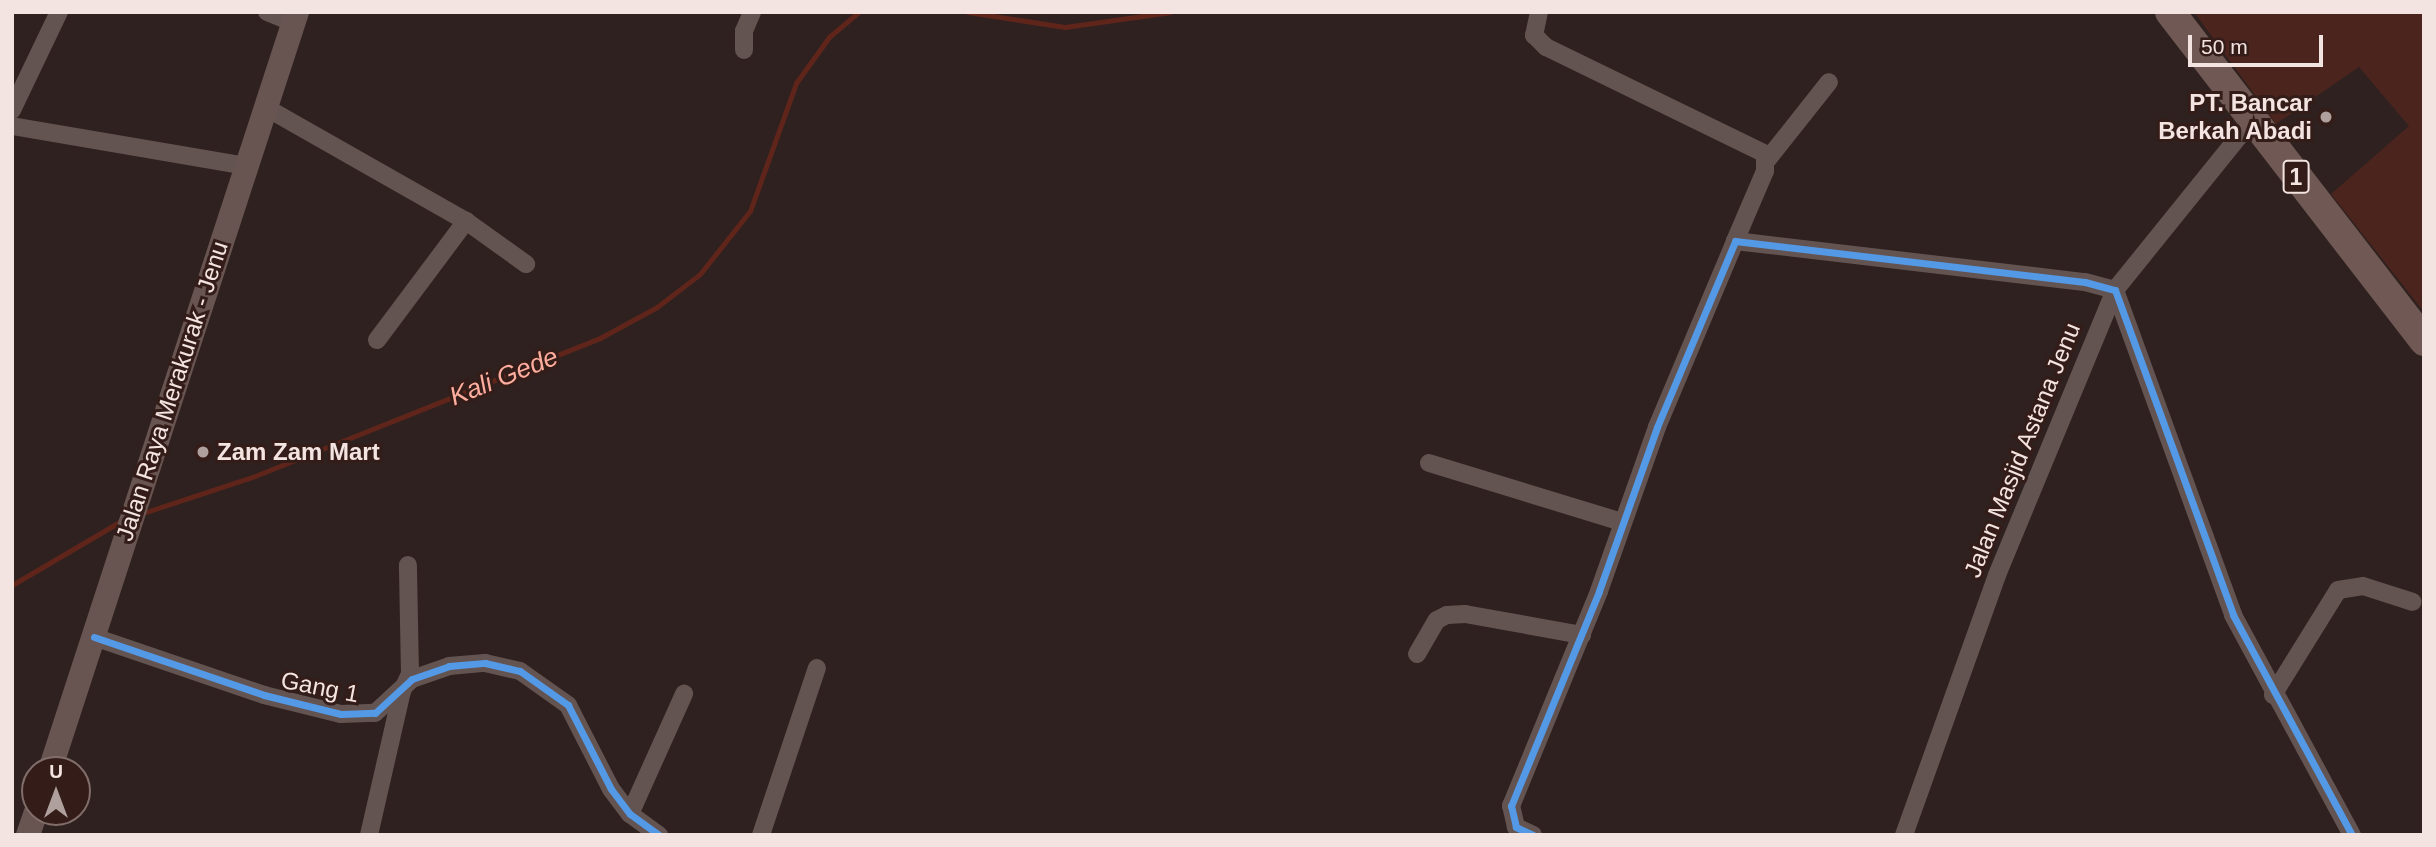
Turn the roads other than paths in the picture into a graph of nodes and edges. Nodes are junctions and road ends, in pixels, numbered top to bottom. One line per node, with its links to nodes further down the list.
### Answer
1 (58, 12): 10 (street)
2 (267, 12): 6 (street)
3 (752, 12): 7 (street)
4 (1539, 12): 13 (street)
5 (2170, 12): 11 (highway, 1)
6 (295, 17): 9 (main road, Jalan Raya Merakurak - Jenu)
7 (744, 50)
8 (1829, 82): 13 (street)
9 (265, 107): 14 (main road, Jalan Raya Merakurak - Jenu); 15 (street)
10 (12, 110)
11 (2252, 120): 18 (street, Jalan Masjid Astana Jenu); 20 (highway, 1)
12 (12, 127): 14 (street)
13 (1768, 159): 16 (street)
14 (246, 166): 26 (main road, Jalan Raya Merakurak - Jenu)
15 (466, 221): 17 (street); 19 (street)
16 (1735, 241): 18 (street); 22 (street)
17 (526, 264)
18 (2115, 289): 31 (street); 38 (street, Jalan Masjid Astana Jenu)
19 (377, 340)
20 (2424, 341)
21 (1429, 463): 22 (street)
22 (1622, 523): 25 (street)
23 (408, 565): 29 (street)
24 (2413, 602): 31 (street)
25 (1582, 635): 27 (street); 37 (street)
26 (94, 637): 29 (street, Gang 1); 32 (main road, Jalan Raya Merakurak - Jenu)
27 (1418, 654)
28 (817, 668): 36 (street)
29 (402, 691): 33 (street, Gang 1); 34 (street)
30 (684, 694): 33 (street)
31 (2273, 695): 39 (street)
32 (55, 756)
33 (630, 814): 35 (street, Gang 1)
34 (369, 835)
35 (659, 835)
36 (761, 835)
37 (1532, 835)
38 (1904, 835)
39 (2352, 835)

